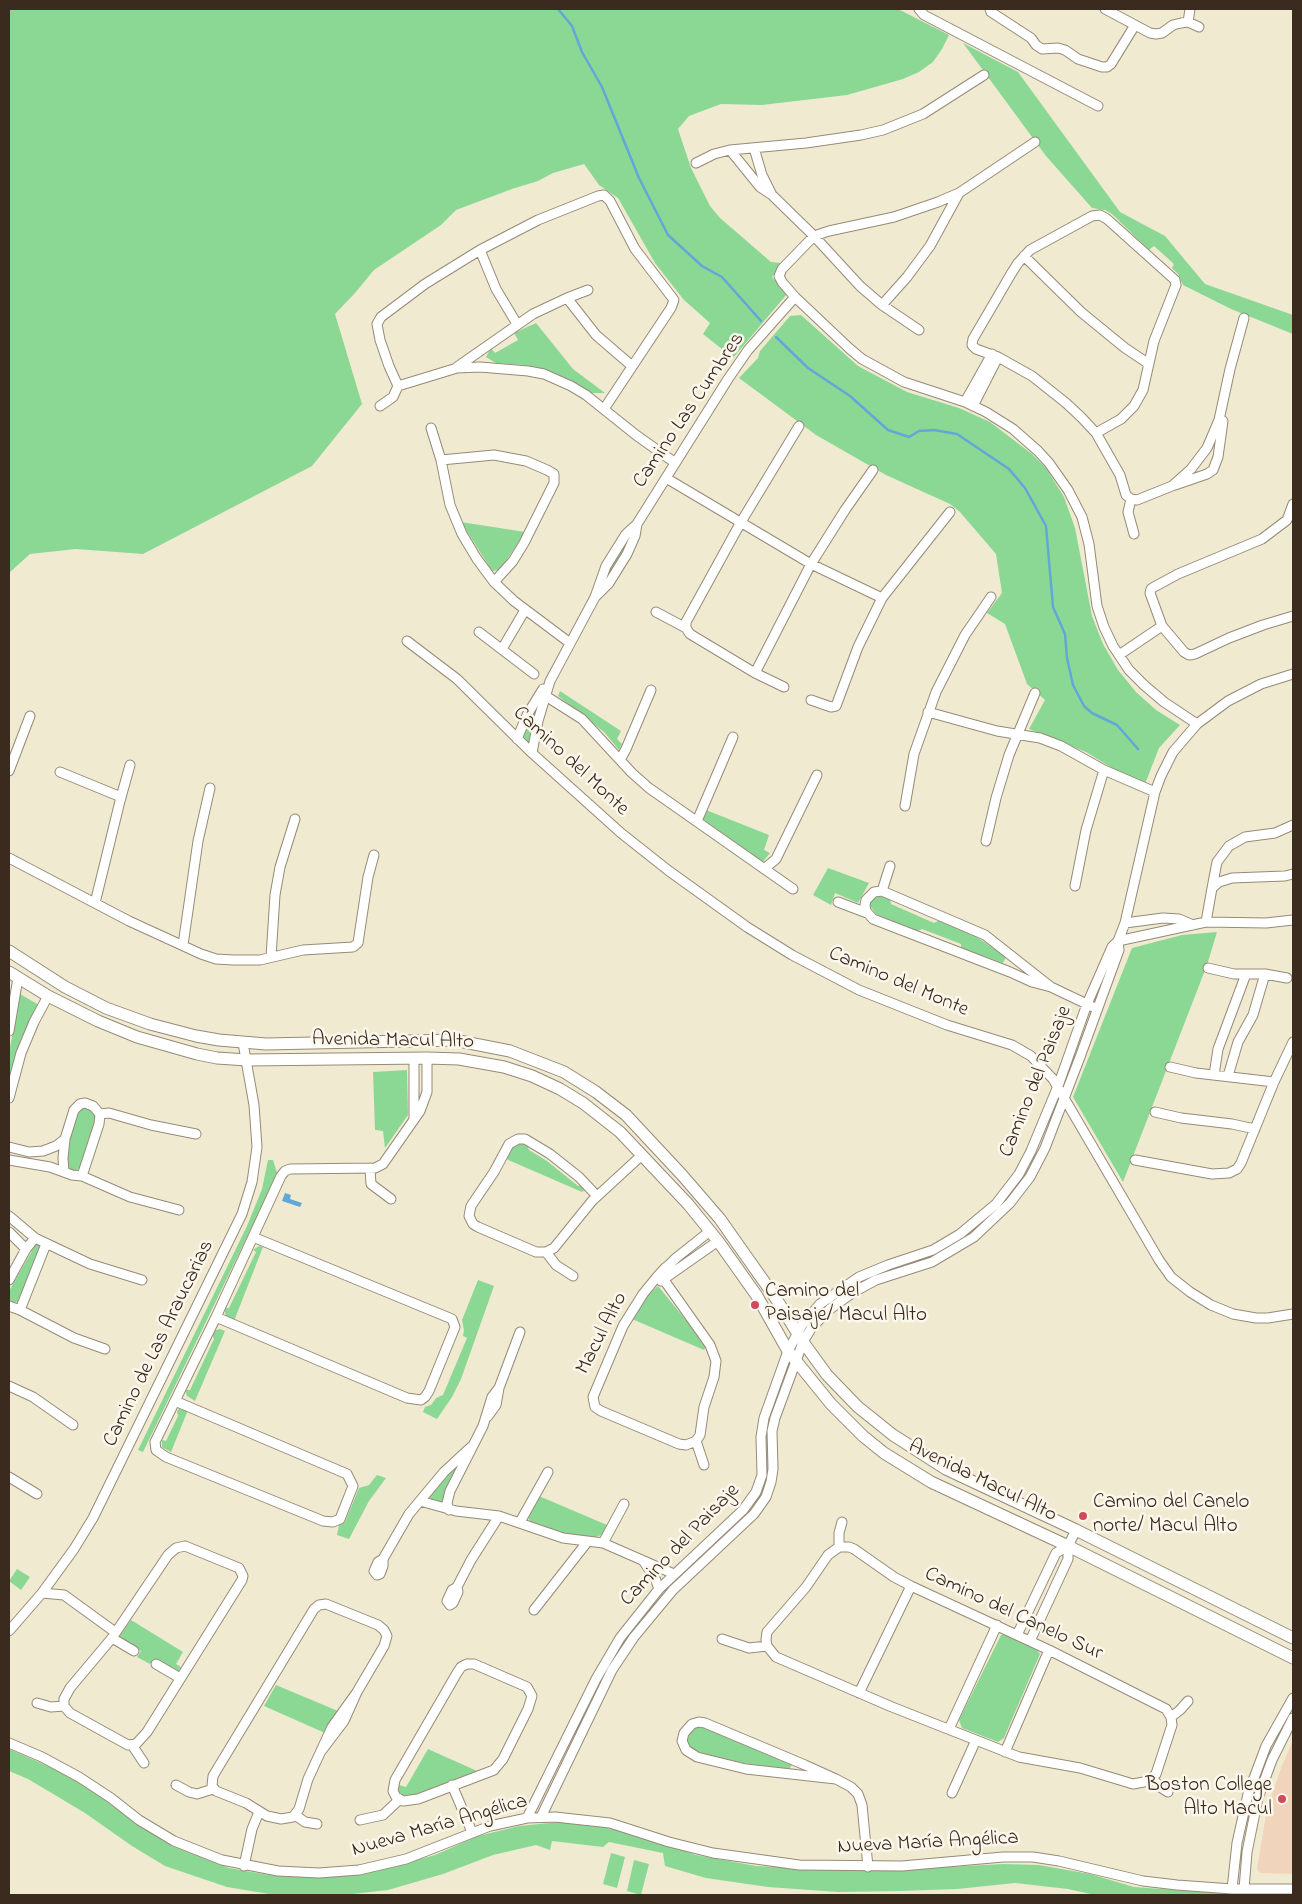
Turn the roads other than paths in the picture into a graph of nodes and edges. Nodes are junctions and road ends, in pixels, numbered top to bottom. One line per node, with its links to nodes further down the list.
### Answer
1 (920, 9): 9 (street)
2 (990, 9): 6 (street)
3 (1105, 9): 6 (street)
4 (1190, 9): 5 (street)
5 (1188, 22): 6 (street); 7 (street)
6 (1135, 25)
7 (1199, 26)
8 (984, 75): 11 (street)
9 (1098, 106)
10 (1035, 142): 14 (street)
11 (754, 148): 12 (street); 15 (street)
12 (730, 150): 13 (street); 15 (street)
13 (696, 163)
14 (959, 193): 16 (street); 22 (street)
15 (772, 195): 16 (street)
16 (814, 236): 20 (street); 22 (street)
17 (480, 250): 24 (street); 29 (street); 32 (street)
18 (1024, 256): 27 (street); 28 (street); 28 (street)
19 (588, 290): 21 (street)
20 (795, 297): 33 (street); 41 (street, Camino Las Cumbres)
21 (567, 298): 24 (street); 29 (street)
22 (882, 305): 25 (street)
23 (1244, 318): 36 (street)
24 (517, 324): 26 (street)
25 (919, 330)
26 (486, 347): 30 (street); 31 (street)
27 (995, 356): 33 (street); 39 (street)
28 (1149, 364): 39 (street)
29 (632, 366): 35 (street)
30 (457, 368): 31 (street); 32 (street)
31 (492, 368): 35 (street)
32 (398, 386): 34 (street)
33 (969, 404): 64 (street)
34 (380, 406)
35 (604, 408): 41 (street)
36 (1222, 410): 44 (street); 44 (street)
37 (799, 426): 49 (street)
38 (431, 428): 40 (street)
39 (1096, 433): 45 (street)
40 (441, 460): 52 (street); 52 (street)
41 (674, 462): 43 (street, Camino Las Cumbres)
42 (873, 470): 51 (street)
43 (666, 478): 49 (street); 62 (street, Camino Las Cumbres)
44 (1172, 486): 45 (street)
45 (1131, 499): 50 (street)
46 (1293, 504): 48 (street)
47 (950, 512): 54 (street)
48 (1290, 521): 58 (street)
49 (741, 522): 51 (street); 59 (street)
50 (1134, 534)
51 (811, 564): 54 (street); 65 (street)
52 (494, 582): 55 (street)
53 (991, 597): 73 (street)
54 (882, 598): 72 (street)
55 (525, 610): 62 (street); 63 (street)
56 (656, 612): 59 (street)
57 (1293, 616): 58 (street)
58 (1162, 626): 64 (street)
59 (686, 628): 65 (street)
60 (479, 632): 63 (street)
61 (407, 641): 78 (street, Camino del Monte)
62 (570, 642): 71 (street, Camino Las Cumbres)
63 (502, 649): 66 (street)
64 (1119, 655): 75 (street)
65 (755, 672): 68 (street)
66 (534, 674)
67 (1293, 674): 75 (street, Camino del Paisaje)
68 (784, 687)
69 (651, 690): 80 (street)
70 (1035, 693): 76 (street)
71 (543, 694): 78 (street, Camino Las Cumbres); 79 (street, Camino Las Cumbres); 80 (street)
72 (811, 700)
73 (928, 712): 76 (street); 89 (street)
74 (30, 716): 83 (street)
75 (1197, 724): 87 (street, Camino del Paisaje)
76 (1016, 734): 82 (street); 93 (street)
77 (733, 737): 91 (street)
78 (517, 739): 79 (street, Camino del Monte)
79 (532, 753): 136 (street, Camino del Monte)
80 (620, 760): 91 (street)
81 (130, 765): 88 (street)
82 (1104, 770): 87 (street); 99 (street)
83 (9, 771)
84 (60, 772): 88 (street)
85 (816, 775): 97 (street)
86 (210, 788): 111 (street)
87 (1155, 792): 108 (street, Camino del Paisaje)
88 (121, 797): 104 (street)
89 (905, 806)
90 (295, 819): 113 (street)
91 (697, 821): 97 (street)
92 (1293, 825): 101 (street)
93 (986, 841)
94 (374, 855): 113 (street)
95 (9, 858): 104 (street)
96 (890, 866): 102 (street)
97 (764, 869): 100 (street)
98 (1293, 874): 101 (street)
99 (1075, 886)
100 (793, 888)
101 (1212, 888): 107 (street)
102 (882, 891): 105 (street); 120 (street)
103 (838, 902): 105 (street)
104 (95, 904): 111 (street)
105 (867, 913): 120 (street)
106 (1293, 920): 107 (street)
107 (1206, 922): 109 (street)
108 (1124, 924): 109 (street); 110 (street, Camino del Paisaje)
109 (1193, 925): 110 (street)
110 (1118, 941): 122 (street, Camino del Paisaje); 124 (street, Camino del Paisaje)
111 (183, 945): 113 (street)
112 (9, 951): 114 (street, Avenida Macul Alto)
113 (271, 957)
114 (30, 964): 118 (street); 123 (street, Avenida Macul Alto)
115 (1208, 968): 116 (street)
116 (1246, 974): 117 (street); 133 (street)
117 (1265, 974): 119 (street); 134 (street)
118 (13, 975): 121 (street, Avenida Macul Alto); 126 (street)
119 (1287, 978)
120 (1051, 987): 122 (street)
121 (48, 996): 125 (street, Avenida Macul Alto); 139 (street)
122 (1087, 1004): 124 (street); 136 (street, Camino del Paisaje)
123 (106, 1008): 125 (street); 128 (street, Avenida Macul Alto)
124 (1098, 1009): 140 (street, Camino del Paisaje)
125 (98, 1021): 131 (street, Avenida Macul Alto)
126 (9, 1030)
127 (1293, 1042): 135 (street)
128 (243, 1043): 131 (street, Camino de Las Araucarias); 177 (street, Avenida Macul Alto)
129 (414, 1058): 130 (street, Avenida Macul Alto); 131 (street, Avenida Macul Alto); 137 (street)
130 (427, 1058): 138 (street); 148 (street, Avenida Macul Alto)
131 (247, 1060): 202 (street, Camino de Las Araucarias)
132 (1170, 1067): 133 (street)
133 (1214, 1075): 134 (street)
134 (1228, 1076): 135 (street)
135 (1274, 1082): 144 (street)
136 (1058, 1086): 140 (street, Camino del Monte); 177 (street, Camino del Paisaje)
137 (414, 1087): 138 (street); 143 (street)
138 (427, 1088): 143 (street)
139 (9, 1098)
140 (1064, 1098): 174 (street, Camino del Monte); 177 (street, Camino del Paisaje)
141 (1155, 1112): 144 (street)
142 (100, 1114): 145 (street); 146 (street); 153 (street)
143 (414, 1120): 151 (street)
144 (1256, 1129): 150 (street)
145 (196, 1134)
146 (65, 1139): 147 (street); 152 (street)
147 (9, 1147)
148 (642, 1155): 154 (street); 158 (street, Avenida Macul Alto)
149 (9, 1160): 152 (street)
150 (1135, 1160)
151 (370, 1168): 155 (street); 160 (street)
152 (64, 1172): 153 (street)
153 (82, 1176): 156 (street)
154 (597, 1196): 165 (street); 165 (street)
155 (391, 1199)
156 (179, 1210)
157 (9, 1216): 161 (street)
158 (710, 1231): 162 (street, Avenida Macul Alto); 166 (street, Macul Alto)
159 (9, 1232): 164 (street)
160 (253, 1237): 175 (street); 175 (street)
161 (34, 1238): 163 (street); 164 (street)
162 (718, 1241): 170 (street, Macul Alto); 179 (street, Avenida Macul Alto)
163 (46, 1244): 169 (street); 173 (street)
164 (26, 1249): 168 (street)
165 (546, 1252): 167 (street)
166 (670, 1264): 170 (street, Macul Alto); 171 (street, Macul Alto)
167 (573, 1276)
168 (9, 1280)
169 (142, 1280)
170 (664, 1280): 171 (street, Macul Alto); 183 (street)
171 (647, 1288): 183 (street, Macul Alto)
172 (9, 1306): 173 (street)
173 (20, 1310): 178 (street)
174 (1293, 1314)
175 (216, 1317): 181 (street)
176 (520, 1332): 184 (street)
177 (800, 1337): 179 (street, Camino del Paisaje); 195 (street, Avenida Macul Alto)
178 (105, 1349)
179 (792, 1356): 198 (street, Avenida Macul Alto); 203 (street, Camino del Paisaje); 246 (street, Camino del Paisaje)
180 (9, 1386): 182 (street)
181 (175, 1401): 181 (street)
182 (73, 1425)
183 (696, 1442): 185 (street)
184 (471, 1447): 189 (street); 191 (street)
185 (704, 1465)
186 (548, 1472): 193 (street)
187 (9, 1477): 188 (street)
188 (37, 1494)
189 (420, 1501): 191 (street); 200 (street)
190 (624, 1504): 197 (street)
191 (449, 1510): 192 (street)
192 (499, 1516): 193 (street); 205 (street)
193 (520, 1522): 196 (street)
194 (842, 1522): 199 (street)
195 (1076, 1530): 198 (street); 214 (street, Avenida Macul Alto)
196 (588, 1541): 197 (street); 209 (street)
197 (603, 1543): 201 (street)
198 (1068, 1546): 213 (street); 216 (street); 220 (street, Avenida Macul Alto)
199 (839, 1547): 204 (street, Camino del Canelo Sur); 217 (street)
200 (383, 1559)
201 (644, 1562): 203 (street); 206 (street)
202 (56, 1574): 207 (street, Camino de Las Araucarias); 208 (street)
203 (674, 1574): 206 (street, Camino del Paisaje)
204 (911, 1586): 210 (street, Camino del Canelo Sur); 223 (street)
205 (457, 1587)
206 (659, 1588): 247 (street, Camino del Paisaje)
207 (42, 1593): 208 (street); 211 (street, Camino de Las Araucarias)
208 (64, 1595): 212 (street)
209 (534, 1610)
210 (997, 1625): 213 (street, Camino del Canelo Sur); 230 (street)
211 (9, 1631)
212 (113, 1635): 219 (street); 222 (street); 227 (street)
213 (1017, 1635): 216 (street, Camino del Canelo Sur)
214 (1293, 1638)
215 (722, 1639): 217 (street)
216 (1030, 1641): 218 (street, Camino del Canelo Sur)
217 (767, 1646): 223 (street)
218 (1049, 1650): 228 (street, Camino del Canelo Sur); 234 (street)
219 (134, 1651)
220 (1293, 1658)
221 (156, 1664): 222 (street)
222 (180, 1678): 233 (street)
223 (859, 1693): 230 (street)
224 (1293, 1698): 253 (street)
225 (1188, 1701): 228 (street)
226 (37, 1703): 227 (street)
227 (64, 1706): 233 (street)
228 (1171, 1717): 236 (street)
229 (1293, 1718): 254 (street)
230 (949, 1728): 231 (street)
231 (976, 1740): 234 (street); 242 (street)
232 (9, 1743): 251 (street, Nueva María Angélica)
233 (132, 1745): 235 (street)
234 (1005, 1752): 236 (street)
235 (144, 1763)
236 (1152, 1778): 241 (street)
237 (836, 1779): 237 (street); 252 (street)
238 (176, 1785): 240 (street)
239 (452, 1785): 243 (street); 243 (street); 250 (street)
240 (214, 1789): 244 (street); 245 (street)
241 (1168, 1792)
242 (952, 1793)
243 (400, 1799): 248 (street)
244 (259, 1812): 245 (street); 251 (street)
245 (295, 1815): 249 (street)
246 (541, 1817): 247 (street, Nueva María Angélica); 252 (street, Nueva María Angélica)
247 (527, 1818): 250 (street, Nueva María Angélica)
248 (360, 1820)
249 (317, 1824)
250 (472, 1832): 251 (street, Nueva María Angélica)
251 (244, 1866)
252 (868, 1867): 253 (street, Nueva María Angélica)
253 (1232, 1889): 254 (street, Nueva María Angélica)
254 (1244, 1889): 255 (street, Nueva María Angélica)
255 (1293, 1889)

